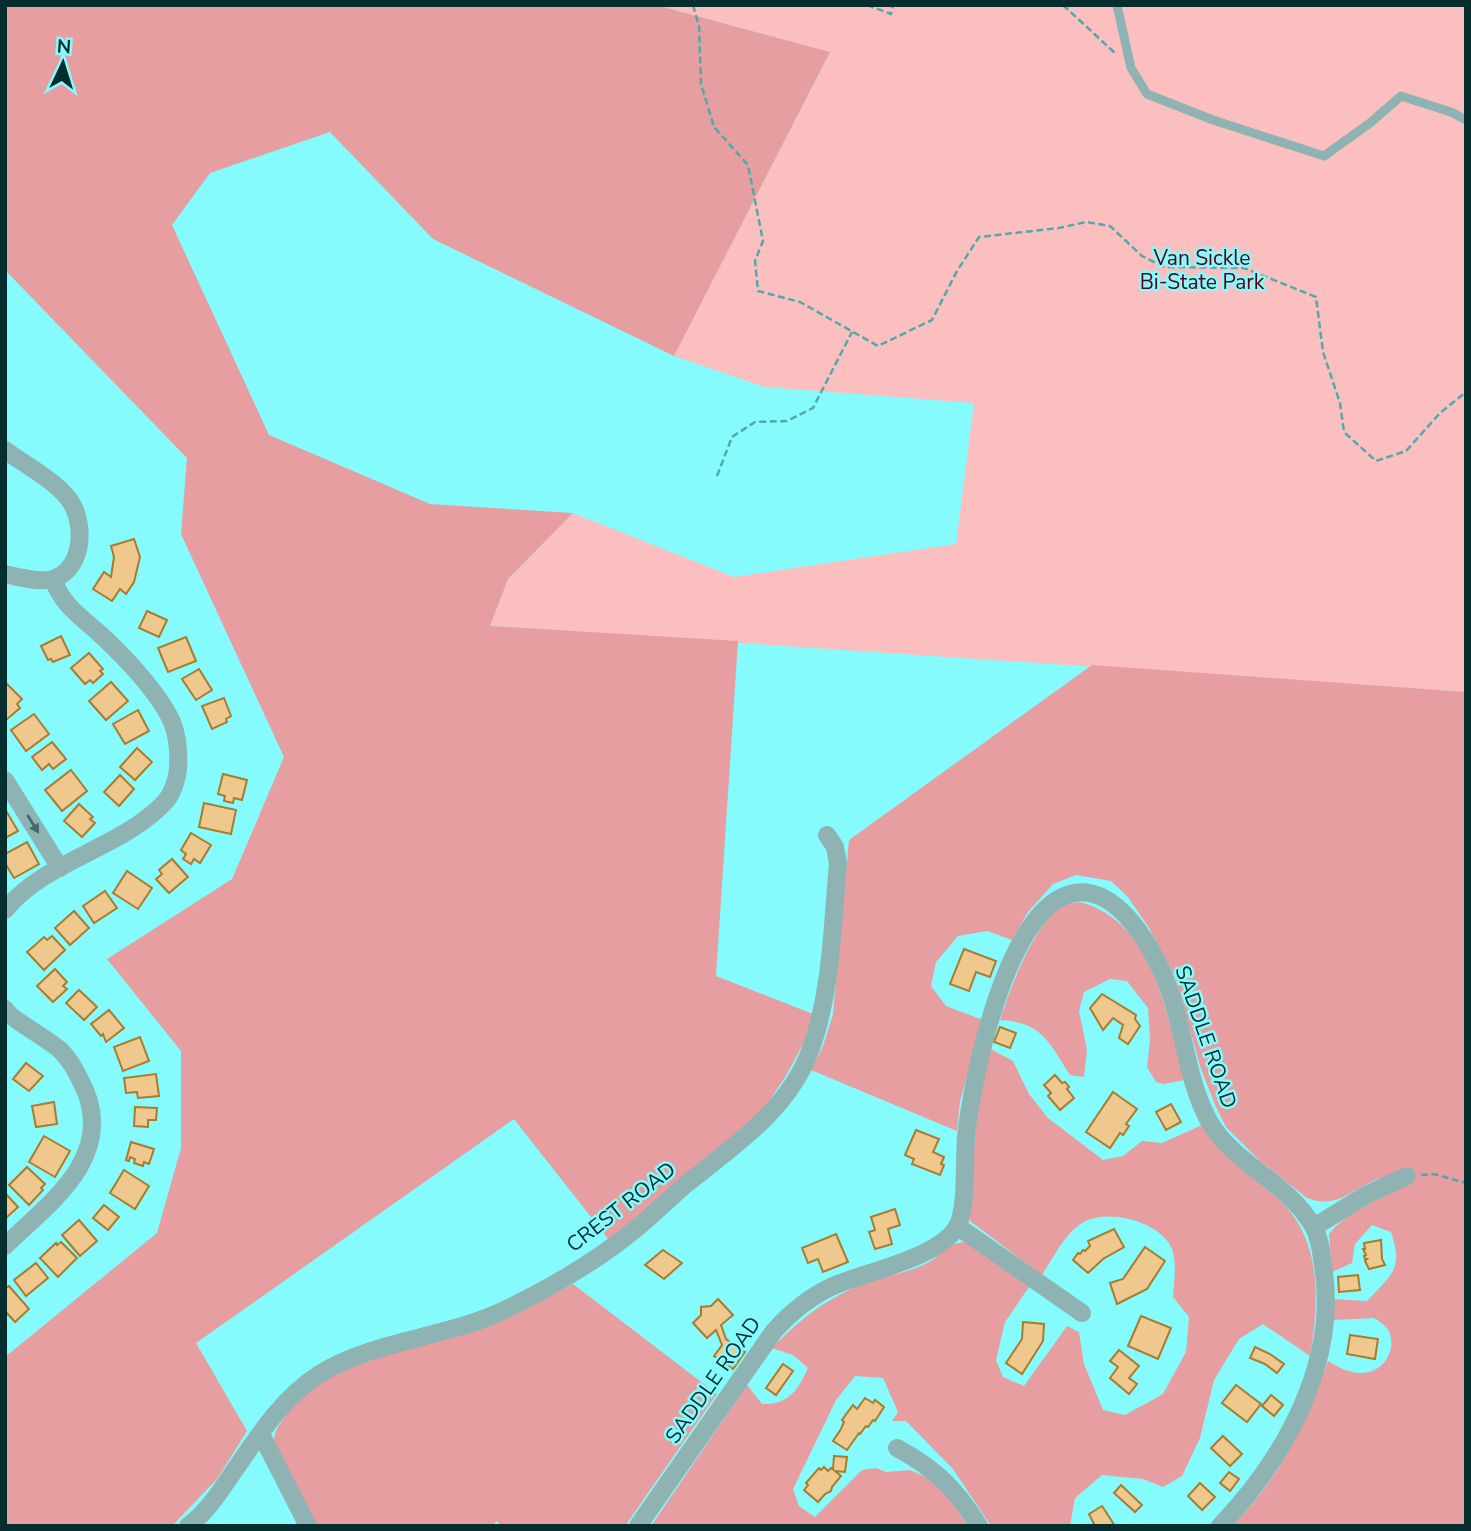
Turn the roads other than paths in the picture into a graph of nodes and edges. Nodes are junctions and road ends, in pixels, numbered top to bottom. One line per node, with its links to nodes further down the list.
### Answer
1 (1117, 5): 2 (lane)
2 (1466, 120)
3 (5, 450): 5 (street)
4 (5, 574): 5 (street)
5 (53, 579): 8 (street)
6 (5, 779): 8 (street, one-way to 8)
7 (827, 835): 16 (street, CREST ROAD)
8 (60, 868): 9 (street)
9 (5, 910)
10 (5, 1009): 14 (street)
11 (1407, 1175): 13 (street)
12 (957, 1226): 13 (street, SADDLE ROAD); 15 (street); 20 (street, SADDLE ROAD)
13 (1314, 1227): 22 (street, SADDLE ROAD)
14 (5, 1246)
15 (1082, 1313)
16 (261, 1434): 18 (street, CREST ROAD); 19 (street)
17 (898, 1448): 21 (street)
18 (188, 1526)
19 (308, 1526)
20 (638, 1526)
21 (979, 1526)
22 (1220, 1526)

